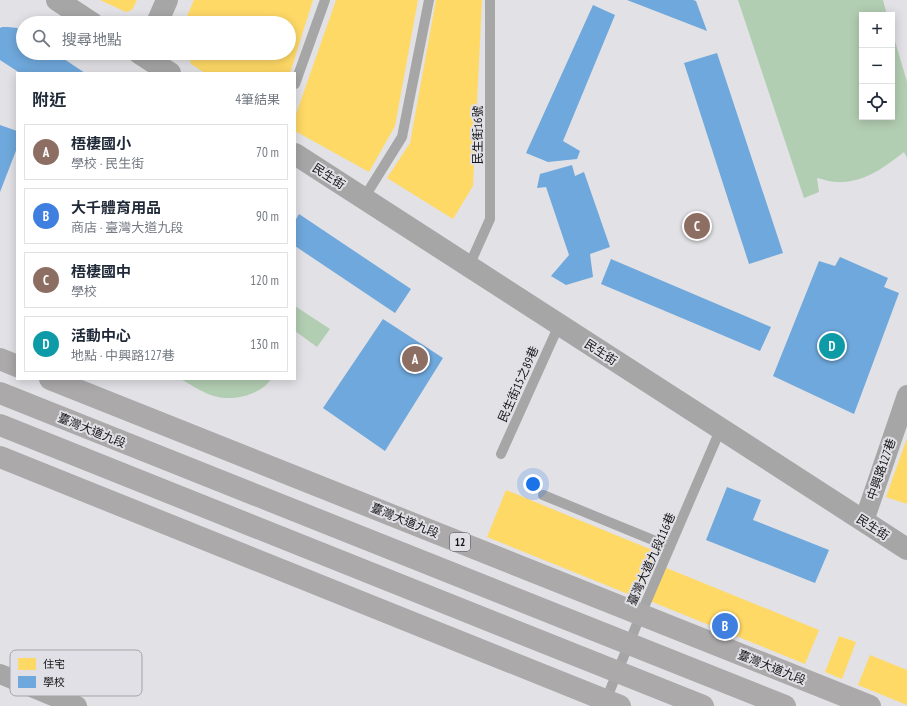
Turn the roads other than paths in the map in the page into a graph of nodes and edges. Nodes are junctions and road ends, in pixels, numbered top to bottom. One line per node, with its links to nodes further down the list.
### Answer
1 (56, 0): 6 (street)
2 (167, 0): 7 (street)
3 (325, 0): 10 (lane)
4 (429, 0): 12 (lane)
5 (490, 0): 13 (lane, 民生街16號)
6 (81, 16)
7 (160, 16)
8 (151, 60): 9 (street)
9 (169, 72)
10 (296, 81)
11 (296, 155): 12 (street, 民生街)
12 (364, 198): 13 (street, 民生街)
13 (469, 266): 14 (street, 民生街)
14 (559, 325): 21 (street, 民生街); 22 (lane, 民生街15之89巷)
15 (0, 359): 16 (main road)
16 (16, 366)
17 (53, 380): 28 (main road, 臺灣大道九段 / 12)
18 (0, 393): 29 (main road, 臺灣大道九段)
19 (907, 395): 25 (street, 中興路127巷)
20 (0, 425): 30 (main road)
21 (721, 428): 25 (street, 民生街); 26 (lane, 臺灣大道九段116巷)
22 (501, 454)
23 (0, 457): 34 (main road)
24 (543, 495): 26 (lane)
25 (864, 521): 27 (street, 民生街)
26 (670, 548): 28 (lane, 臺灣大道九段116巷)
27 (907, 549)
28 (640, 614): 29 (lane, 臺灣大道九段116巷); 38 (main road, 臺灣大道九段 / 12)
29 (629, 644): 30 (lane, 臺灣大道九段116巷); 37 (main road, 臺灣大道九段)
30 (617, 672): 34 (lane, 臺灣大道九段116巷); 36 (main road)
31 (0, 674): 32 (street)
32 (10, 678)
33 (53, 696): 35 (street)
34 (613, 703)
35 (77, 706)
36 (703, 706)
37 (785, 706)
38 (870, 706)

